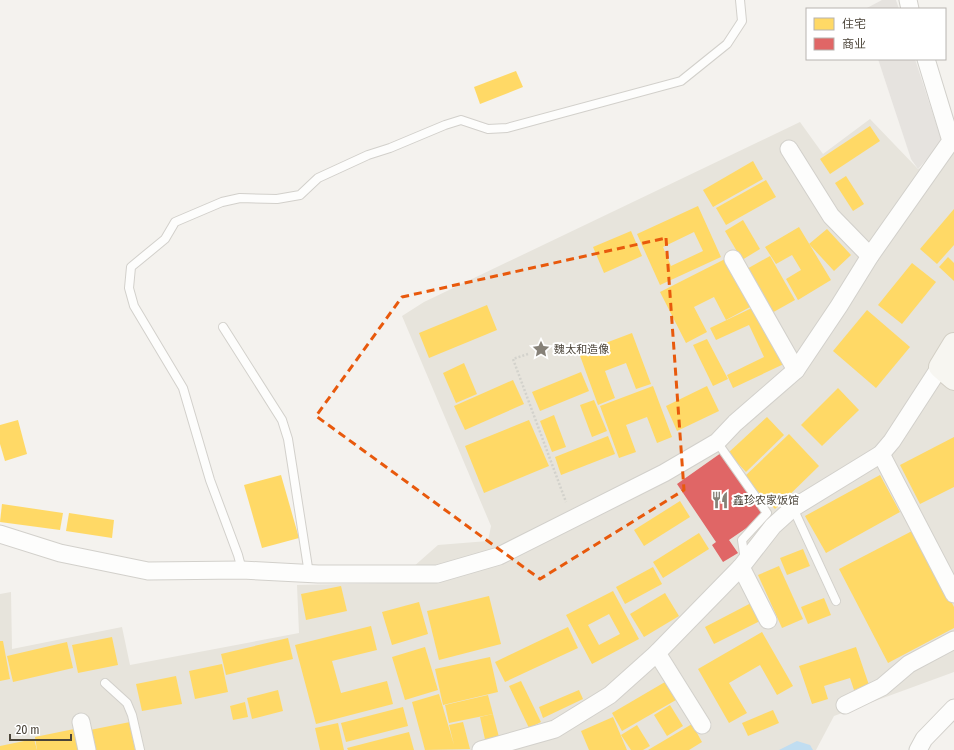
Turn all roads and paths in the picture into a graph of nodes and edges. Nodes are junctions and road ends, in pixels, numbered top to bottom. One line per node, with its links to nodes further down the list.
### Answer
1 (740, 0): 18 (lane)
2 (926, 60): 3 (street)
3 (953, 141): 5 (street)
4 (789, 149): 5 (street)
5 (870, 256): 10 (street)
6 (733, 259): 10 (street)
7 (223, 327): 19 (lane)
8 (954, 344): 11 (street)
9 (528, 354): 15 (path)
10 (796, 370): 12 (street)
11 (947, 373): 13 (street)
12 (717, 442): 15 (street); 17 (lane)
13 (881, 454): 14 (street); 20 (street)
14 (793, 508): 17 (street); 21 (lane)
15 (572, 519): 19 (street)
16 (0, 534): 18 (street)
17 (743, 564): 22 (street); 24 (street)
18 (242, 570): 19 (street)
19 (309, 574)
20 (954, 594)
21 (836, 601)
22 (768, 620)
23 (954, 640): 26 (street)
24 (657, 653): 29 (street); 32 (street)
25 (105, 683): 31 (lane)
26 (845, 705)
27 (954, 708): 33 (street)
28 (81, 722): 30 (street)
29 (702, 725)
30 (87, 750)
31 (140, 750)
32 (481, 750)
33 (918, 750)

